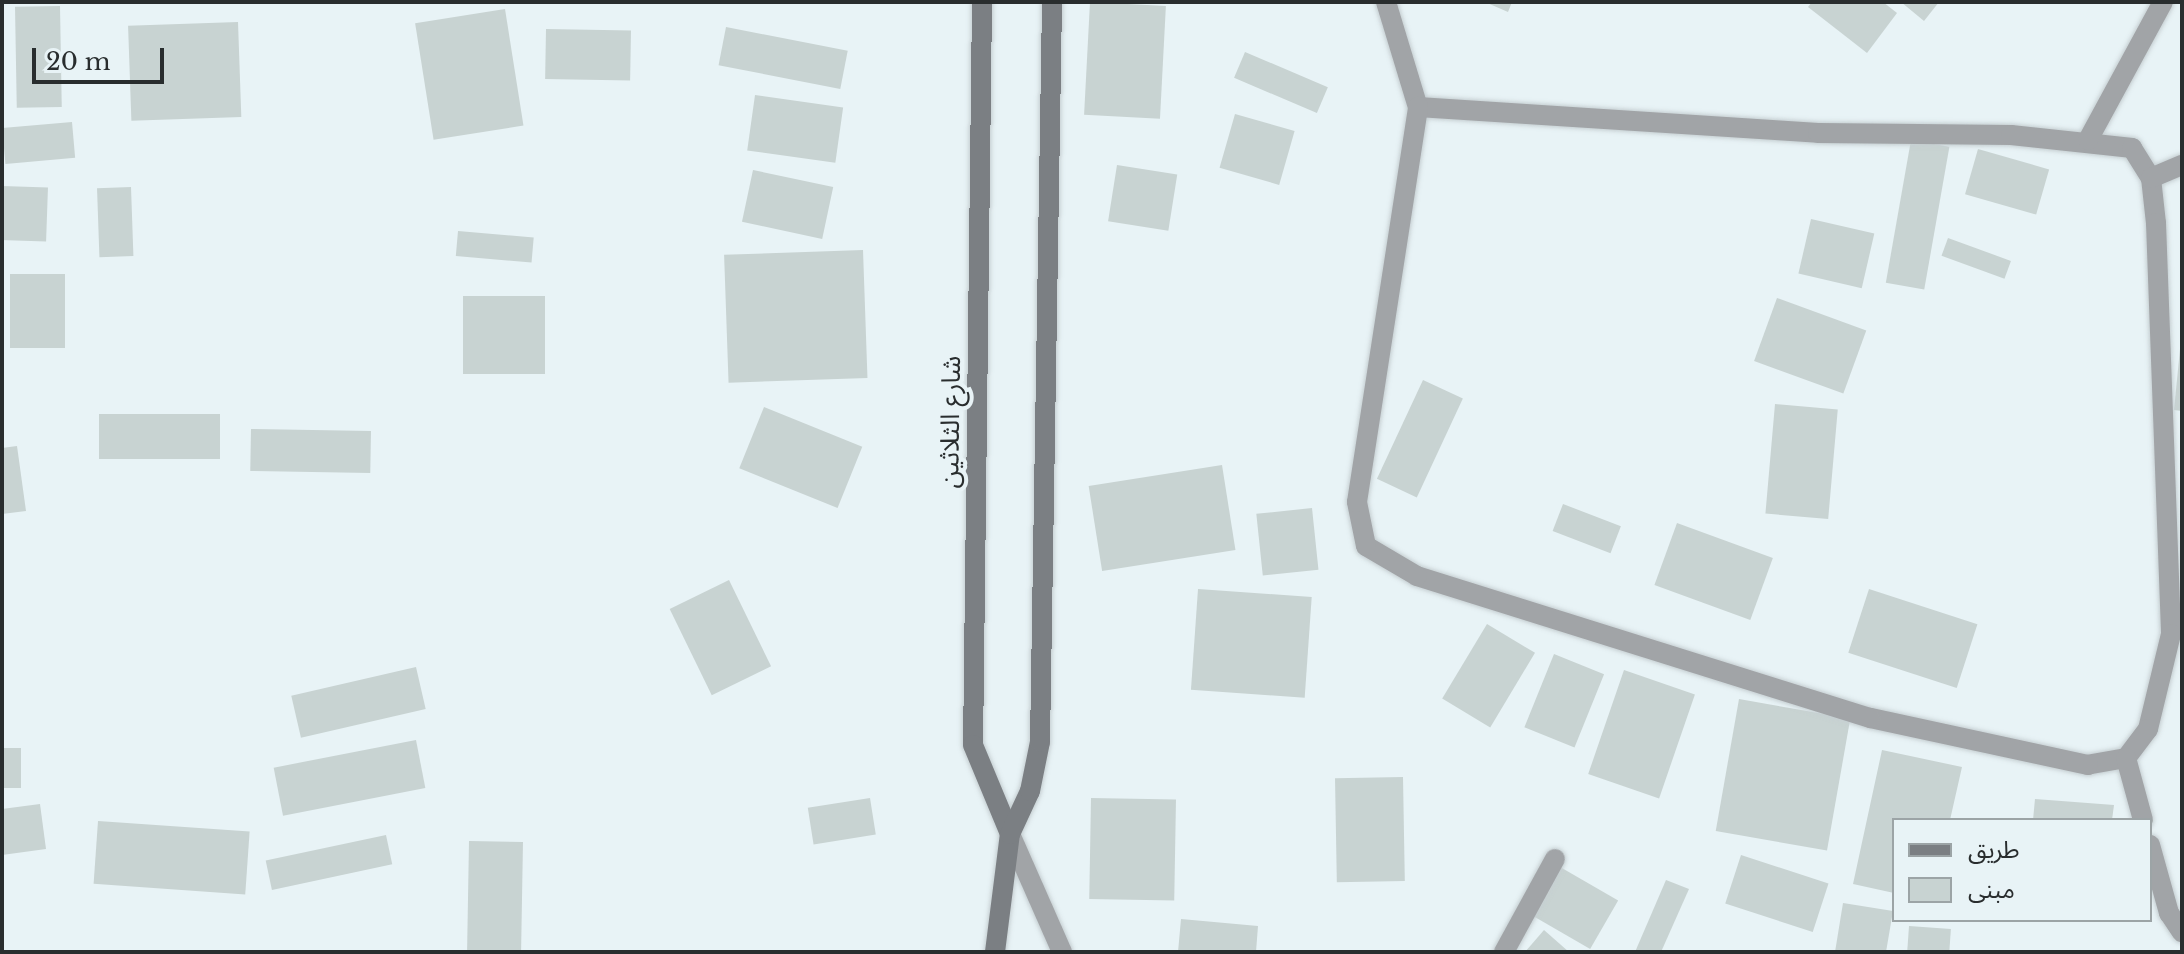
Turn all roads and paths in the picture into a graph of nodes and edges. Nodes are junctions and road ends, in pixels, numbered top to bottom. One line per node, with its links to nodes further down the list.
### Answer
1 (982, 2): 11 (street, شارع الثلاثين)
2 (1052, 2): 11 (street, شارع الثلاثين)
3 (1386, 2): 5 (street)
4 (2163, 2): 6 (street)
5 (1418, 107): 6 (street); 9 (street)
6 (2088, 140): 8 (street)
7 (2182, 165): 8 (street)
8 (2151, 178): 9 (street)
9 (2126, 758): 10 (street)
10 (2142, 818)
11 (1010, 834): 15 (street, شارع الثلاثين); 16 (street)
12 (2152, 852): 14 (street)
13 (1555, 859): 17 (street)
14 (2182, 932)
15 (995, 952)
16 (1062, 952)
17 (1504, 952)

